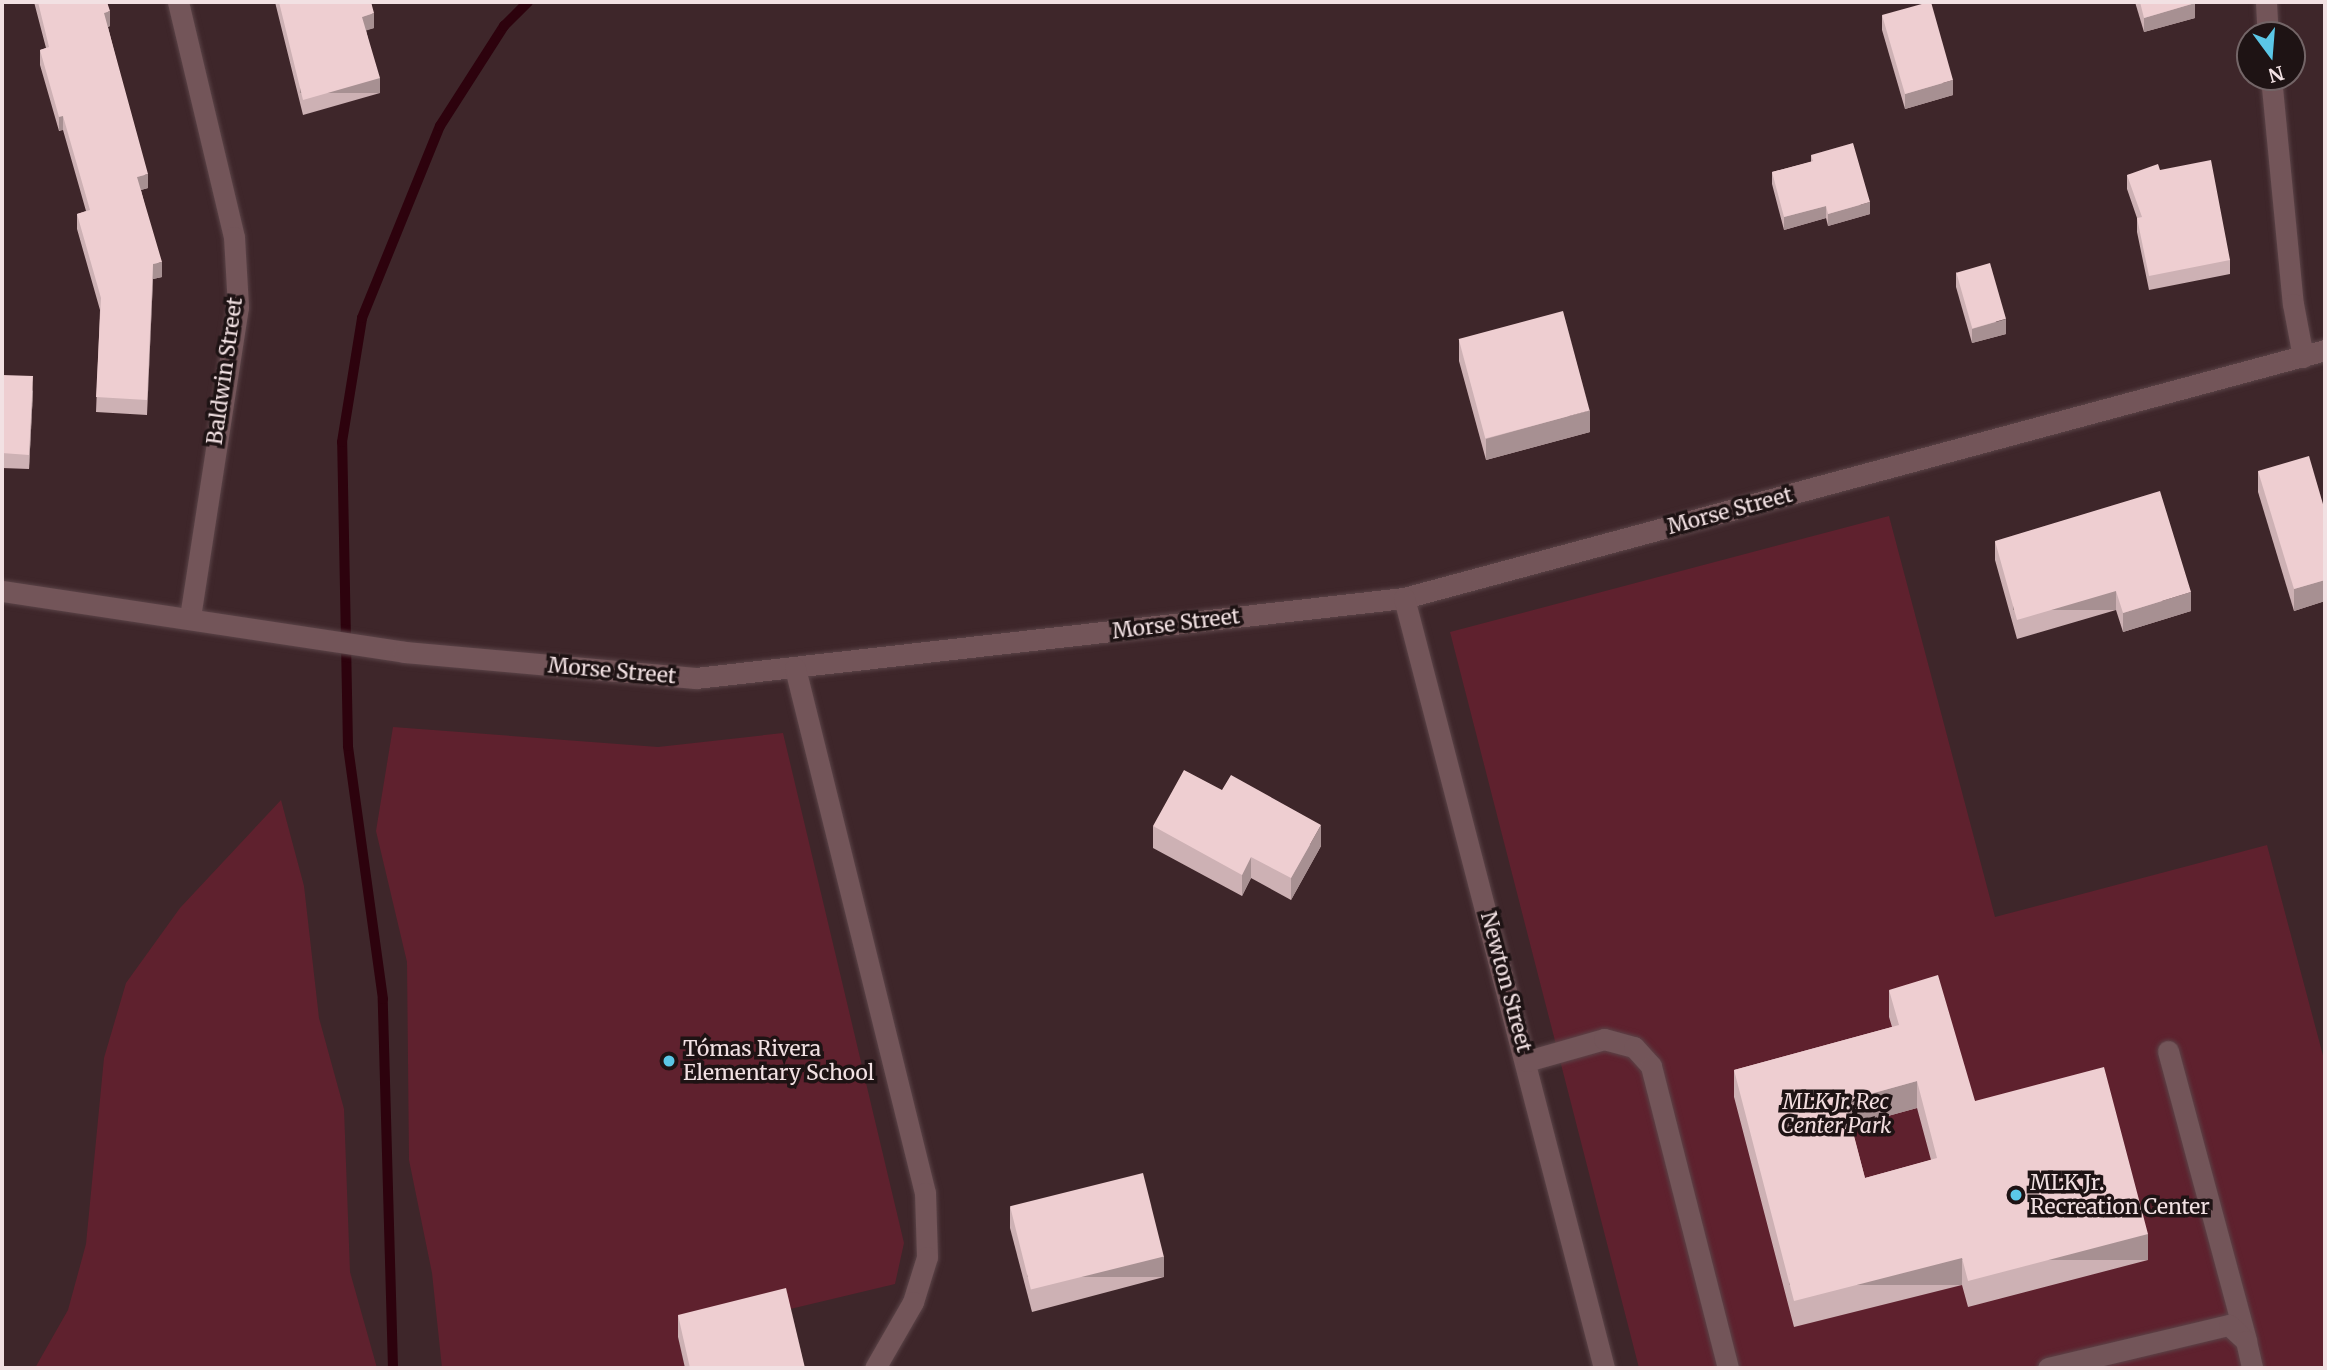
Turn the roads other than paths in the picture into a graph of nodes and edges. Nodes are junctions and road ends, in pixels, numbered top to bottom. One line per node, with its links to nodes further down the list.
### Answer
1 (178, 2): 9 (street, Baldwin Street)
2 (2266, 2): 3 (street)
3 (2267, 21)
4 (2272, 91): 6 (street)
5 (2325, 351): 6 (street, Morse Street)
6 (2303, 357): 8 (street, Morse Street)
7 (2, 590): 9 (street, Morse Street)
8 (1404, 598): 10 (street, Morse Street); 12 (street, Newton Street)
9 (190, 618): 10 (street, Morse Street)
10 (795, 668): 14 (street)
11 (2168, 1051): 13 (street)
12 (1527, 1061): 15 (street, Newton Street); 16 (street)
13 (2246, 1341): 17 (street); 18 (street)
14 (875, 1368)
15 (1604, 1368)
16 (1728, 1368)
17 (2048, 1368)
18 (2252, 1368)

